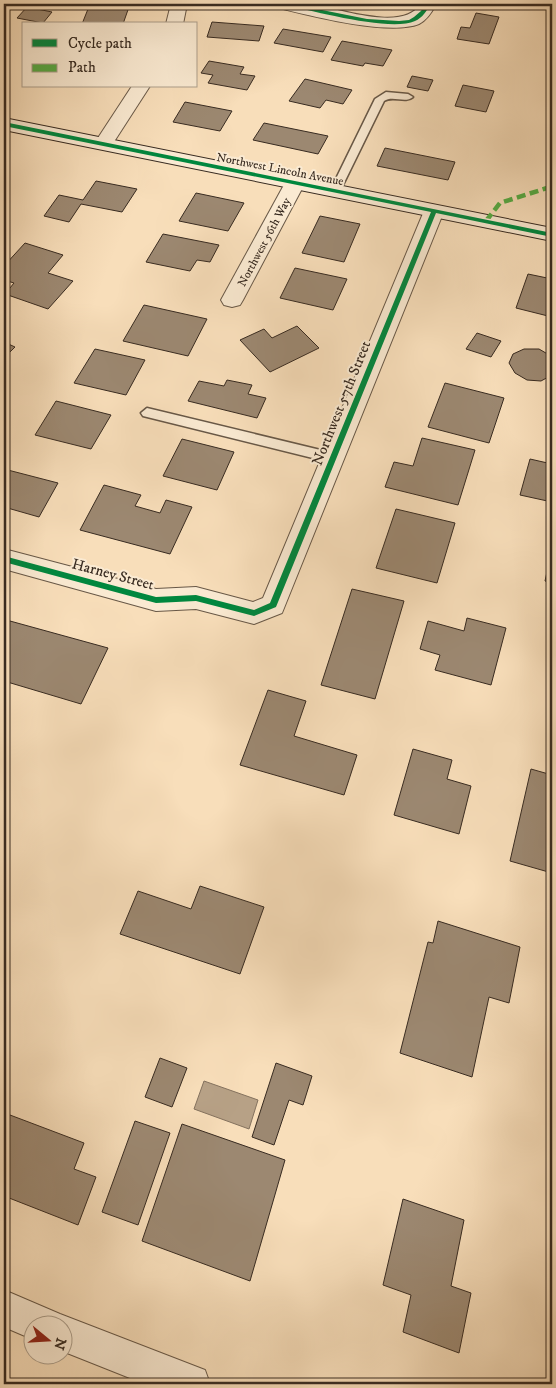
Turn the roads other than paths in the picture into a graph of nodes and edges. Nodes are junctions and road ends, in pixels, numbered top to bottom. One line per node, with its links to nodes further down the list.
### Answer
1 (179, 4): 4 (street)
2 (284, 4): 3 (street)
3 (428, 4)
4 (174, 22)
5 (140, 88): 8 (street)
6 (408, 97): 10 (lane)
7 (4, 124): 8 (street, Northwest Lincoln Avenue)
8 (103, 144): 9 (street, Northwest Lincoln Avenue)
9 (295, 183): 10 (street, Northwest Lincoln Avenue); 13 (street, Northwest 56th Way)
10 (334, 191): 11 (street, Northwest Lincoln Avenue)
11 (434, 211): 12 (street, Northwest Lincoln Avenue); 15 (street, Northwest 57th Street)
12 (552, 235)
13 (232, 300)
14 (147, 412): 15 (lane)
15 (333, 458): 17 (street, Northwest 57th Street)
16 (4, 559): 17 (street, Harney Street)
17 (273, 605)
18 (4, 1308): 19 (street)
19 (23, 1316)
20 (72, 1336): 21 (street)
21 (191, 1384)

